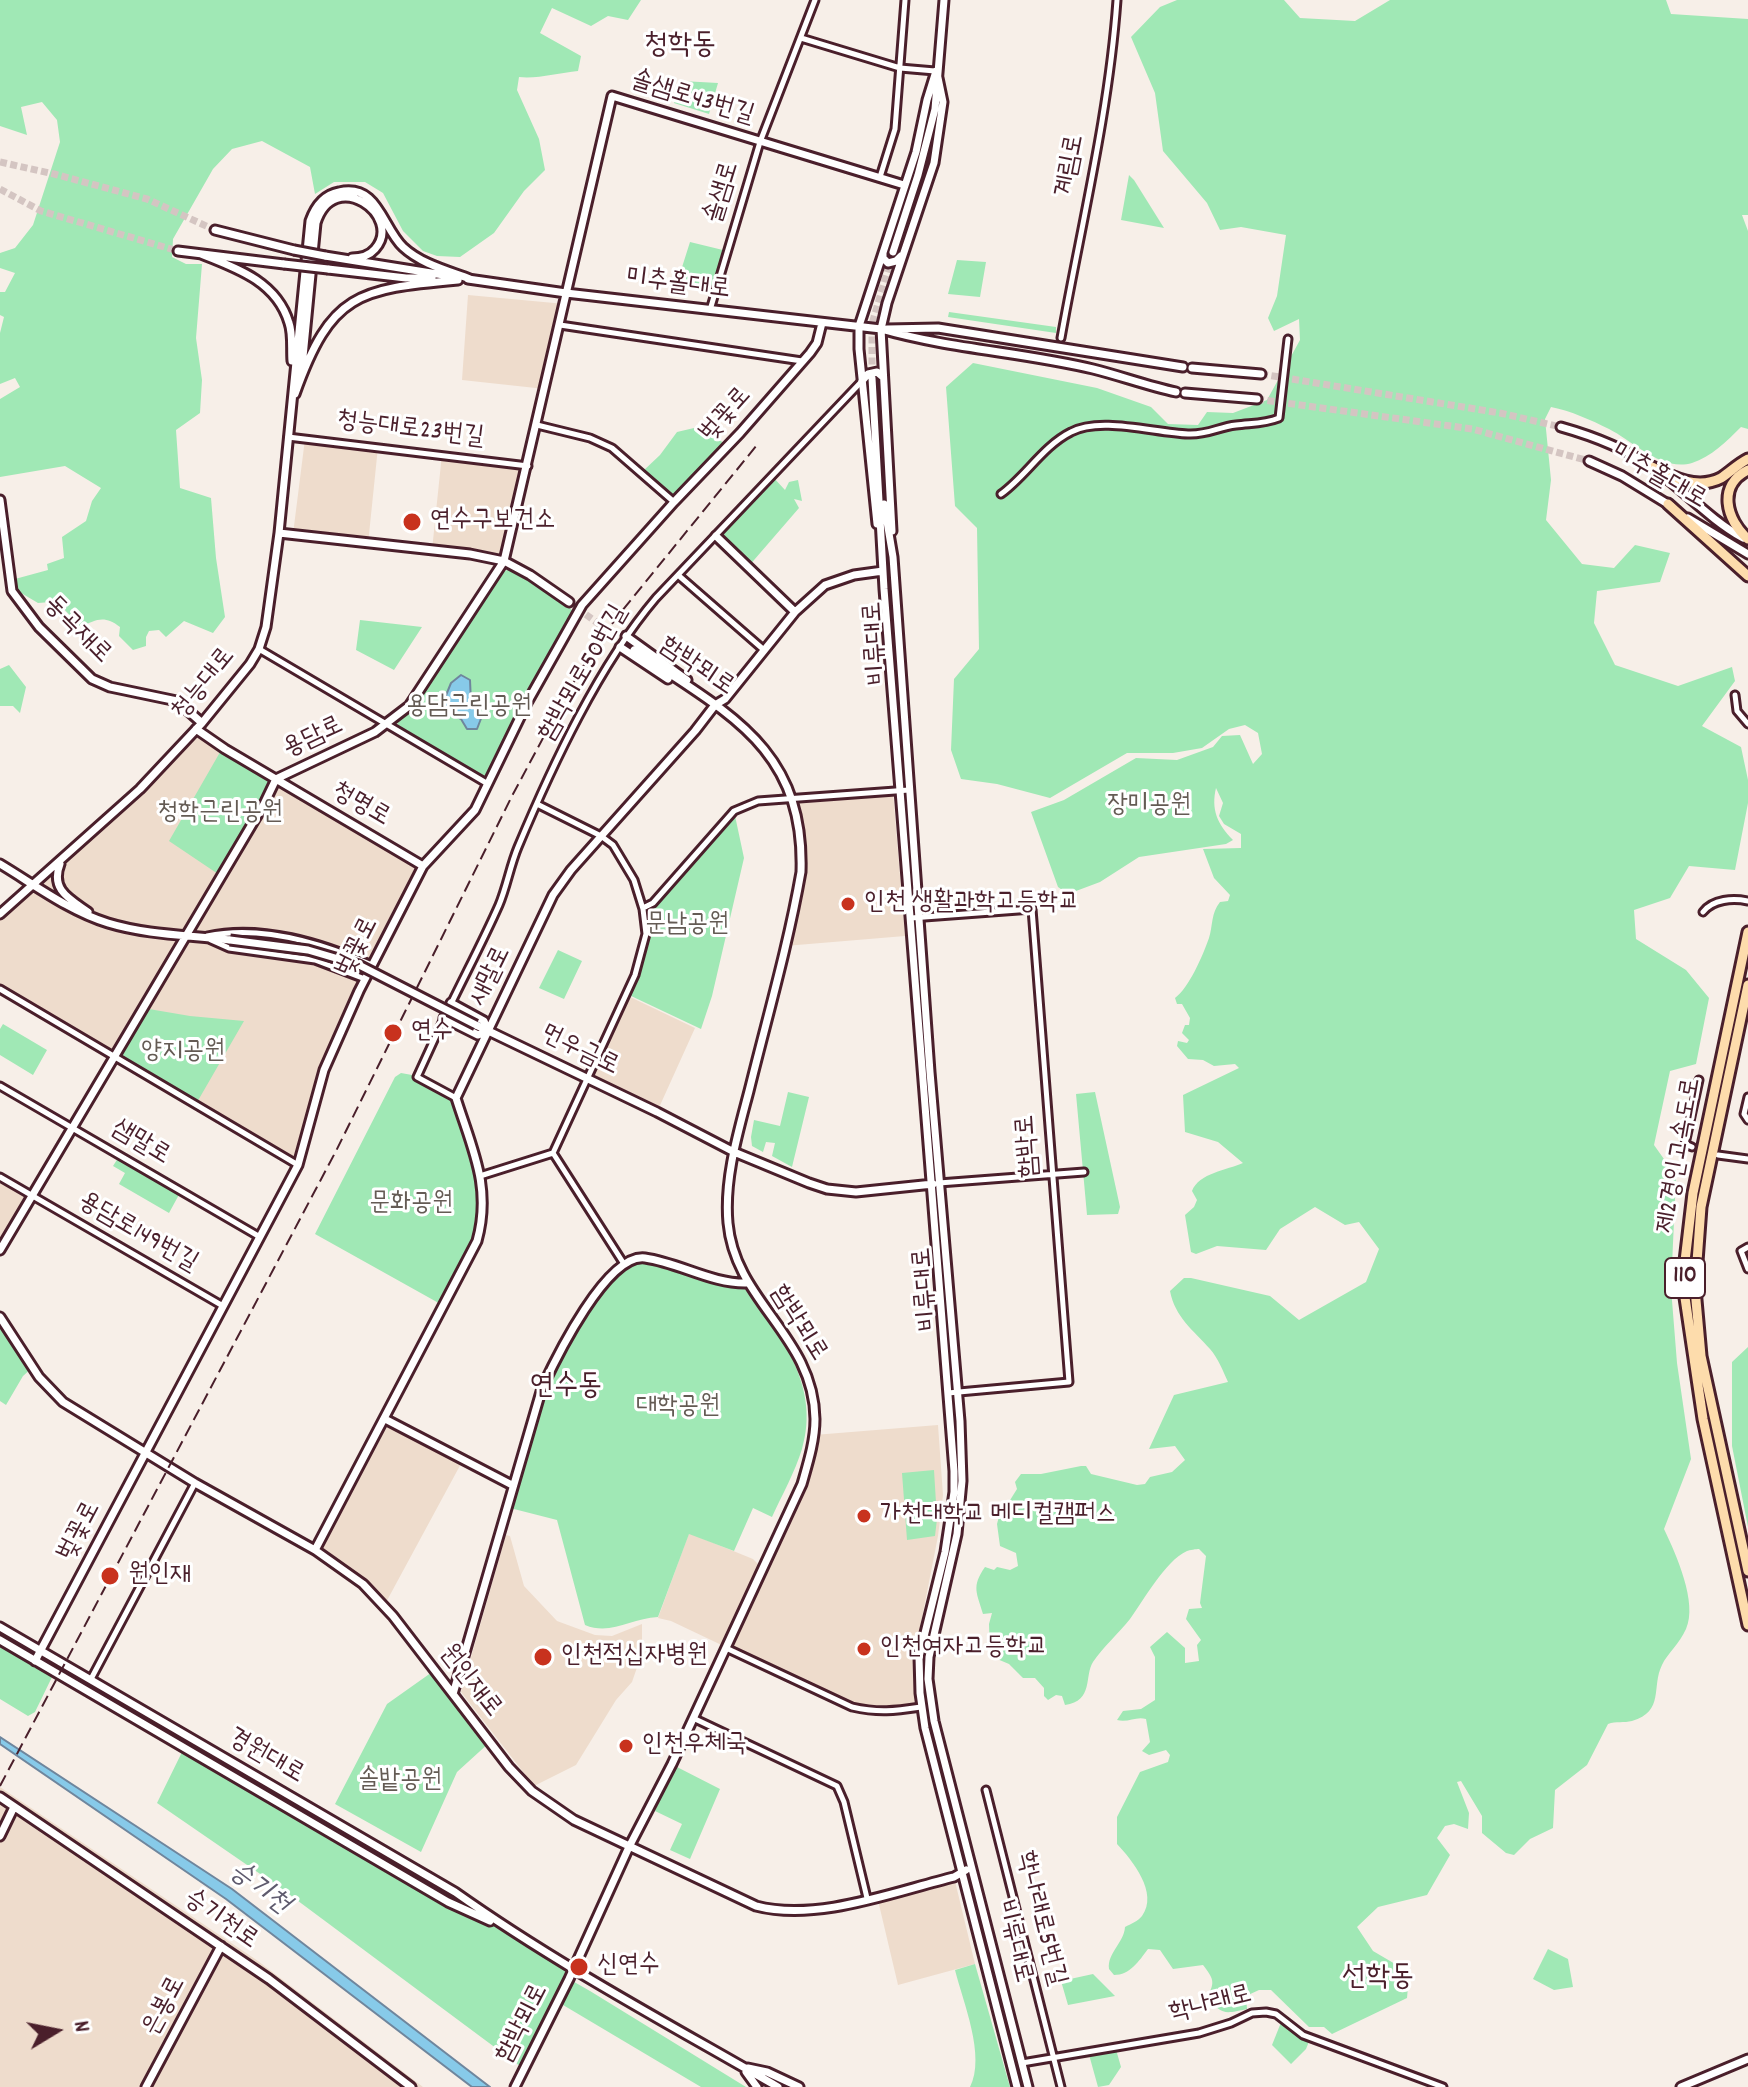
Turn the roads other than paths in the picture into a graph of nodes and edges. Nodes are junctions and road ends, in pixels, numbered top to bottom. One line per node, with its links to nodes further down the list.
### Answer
1 (815, 0): 5 (street, 솔샘로)
2 (905, 0): 6 (street)
3 (944, 0): 7 (main road)
4 (1117, 0): 26 (street, 계림로)
5 (801, 38): 6 (street); 9 (street, 솔샘로)
6 (900, 68): 7 (street); 10 (street)
7 (936, 71): 11 (main road); 15 (main road); 16 (main road)
8 (612, 96): 9 (main road, 솔샘로43번길); 20 (main road, 용담로)
9 (760, 142): 10 (main road, 솔샘로43번길); 21 (street, 솔샘로)
10 (880, 178): 11 (main road, 솔샘로43번길)
11 (904, 185): 14 (main road)
12 (215, 230): 18 (main road, 미추홀대로, bridge)
13 (178, 251): 17 (main road, 미추홀대로)
14 (883, 251): 15 (main road); 24 (main road)
15 (905, 251): 25 (main road)
16 (893, 252)
17 (201, 254): 19 (main road, 미추홀대로, bridge); 34 (main road)
18 (325, 256): 19 (main road, 미추홀대로); 34 (main road)
19 (470, 279): 20 (main road, 미추홀대로); 34 (main road); 34 (main road)
20 (566, 293): 21 (main road, 미추홀대로); 23 (main road, 용담로)
21 (710, 310): 22 (main road, 미추홀대로)
22 (822, 323): 24 (main road, 미추홀대로); 28 (main road, 벚꽃로)
23 (560, 325): 28 (street); 35 (main road, 용담로)
24 (859, 326): 25 (main road, 미추홀대로); 32 (main road)
25 (881, 329): 29 (main road, 미추홀대로); 31 (main road); 33 (main road, 미추홀대로)
26 (1061, 338)
27 (1288, 339): 44 (street)
28 (802, 361): 46 (main road, 벚꽃로)
29 (1261, 374)
30 (872, 378): 43 (main road, 비류대로)
31 (884, 379): 32 (main road); 54 (main road)
32 (862, 381): 49 (street, 함박뫼로50번길); 53 (main road)
33 (1257, 399)
34 (292, 403): 37 (main road, 청능대로)
35 (537, 425): 40 (main road, 용담로); 46 (street)
36 (1561, 427): 41 (main road, 미추홀대로)
37 (287, 437): 40 (street, 청능대로23번길); 48 (main road, 청능대로)
38 (1748, 459): 41 (highway)
39 (1589, 461): 47 (main road, 미추홀대로)
40 (528, 466): 55 (main road, 용담로)
41 (1652, 467): 50 (main road, 미추홀대로)
42 (1748, 470): 50 (highway)
43 (880, 474): 53 (main road, 비류대로); 54 (main road, 비류대로)
44 (1001, 494)
45 (0, 500): 51 (main road, 동곡재로)
46 (674, 502): 72 (main road, 벚꽃로)
47 (1668, 504): 52 (main road, 미추홀대로); 57 (highway)
48 (279, 533): 55 (main road); 63 (main road, 청능대로)
49 (716, 536): 58 (street, 함박뫼로50번길); 60 (main road)
50 (1748, 540)
51 (3, 550): 70 (main road, 동곡재로)
52 (1748, 554)
53 (882, 556): 56 (main road, 비류대로)
54 (893, 557): 73 (main road, 비류대로)
55 (504, 561): 59 (main road); 68 (main road, 용담로)
56 (883, 571): 60 (main road, 새말로); 73 (main road, 비류대로)
57 (1743, 571)
58 (678, 575): 61 (street, 함박뫼로50번길); 65 (street)
59 (569, 602)
60 (795, 612): 65 (main road, 새말로)
61 (626, 636): 62 (street, 함박뫼로50번길); 67 (main road)
62 (620, 647): 67 (main road); 75 (street, 함박뫼로50번길)
63 (259, 649): 68 (street); 70 (main road, 청능대로)
64 (634, 650): 67 (main road, 함박뫼로)
65 (765, 651): 67 (main road, 새말로)
66 (1735, 695): 69 (street)
67 (715, 705): 74 (main road, 함박뫼로); 76 (main road, 새말로)
68 (388, 723): 71 (main road, 용담로); 72 (street)
69 (1748, 724)
70 (199, 726): 71 (main road, 청명로); 77 (main road, 청능대로)
71 (276, 779): 79 (main road, 청명로); 89 (main road, 용담로)
72 (488, 784): 79 (main road, 벚꽃로)
73 (905, 791): 74 (street); 85 (main road, 비류대로); 87 (main road, 비류대로)
74 (793, 800): 82 (street); 107 (main road, 함박뫼로)
75 (537, 804): 76 (street); 95 (street, 함박뫼로50번길)
76 (601, 836): 82 (street); 97 (main road, 새말로)
77 (61, 859): 80 (main road, 청능대로); 86 (main road)
78 (0, 864): 80 (main road, 먼우금로)
79 (423, 866): 91 (main road, 벚꽃로)
80 (34, 884): 84 (main road, 청능대로); 86 (main road, 먼우금로)
81 (1748, 901): 83 (street)
82 (643, 909): 99 (street)
83 (1703, 912)
84 (0, 914)
85 (920, 917): 87 (street, 함박로); 113 (street, 함박로); 116 (main road, 비류대로)
86 (96, 918): 89 (main road, 먼우금로)
87 (911, 918): 117 (main road, 비류대로)
88 (1748, 932): 134 (highway, 제2경인고속도로 / 110)
89 (187, 935): 90 (main road, 먼우금로); 98 (main road, 용담로)
90 (202, 937): 91 (street, 먼우금로); 92 (street, 먼우금로); 97 (main road, 먼우금로, bridge)
91 (372, 965): 92 (main road, 벚꽃로)
92 (365, 979): 111 (main road, 벚꽃로)
93 (1748, 985): 133 (highway, 제2경인고속도로 / 110)
94 (0, 989): 98 (street)
95 (451, 1003): 96 (street, 함박뫼로50번길); 97 (main road)
96 (444, 1018): 97 (main road); 103 (street, 함박뫼로50번길)
97 (488, 1031): 99 (main road, 먼우금로); 103 (main road, 새말로)
98 (115, 1056): 105 (main road, 용담로); 111 (street)
99 (588, 1079): 107 (main road, 먼우금로); 108 (street)
100 (1699, 1080): 106 (street)
101 (0, 1086): 105 (street, 샘말로)
102 (1748, 1097): 104 (street)
103 (456, 1098): 114 (main road)
104 (1748, 1120)
105 (72, 1127): 118 (main road, 용담로); 119 (street, 샘말로)
106 (1692, 1147)
107 (734, 1152): 117 (main road, 먼우금로); 124 (main road, 함박뫼로)
108 (553, 1153): 114 (street); 122 (street)
109 (1718, 1155): 110 (street)
110 (1748, 1159)
111 (298, 1165): 119 (main road, 벚꽃로)
112 (1084, 1172): 113 (street)
113 (1053, 1175): 116 (street); 127 (street, 함박로)
114 (480, 1176): 128 (main road)
115 (0, 1177): 118 (street, 용담로149번길)
116 (939, 1183): 117 (main road, 먼우금로); 127 (main road, 비류대로)
117 (929, 1184): 127 (main road, 비류대로)
118 (32, 1196): 121 (main road, 용담로); 125 (street, 용담로149번길)
119 (260, 1237): 125 (main road, 벚꽃로)
120 (1748, 1247): 123 (street)
121 (0, 1250)
122 (624, 1264): 124 (main road); 131 (main road)
123 (1748, 1269)
124 (747, 1283): 137 (main road, 함박뫼로)
125 (223, 1306): 129 (main road, 벚꽃로)
126 (0, 1317): 129 (main road, 원인재로)
127 (953, 1392): 142 (main road, 비류대로); 149 (main road, 비류대로)
128 (385, 1419): 131 (main road); 132 (main road)
129 (145, 1453): 130 (main road, 원인재로); 138 (main road, 벚꽃로)
130 (195, 1483): 132 (main road, 원인재로); 140 (street)
131 (512, 1485): 141 (main road)
132 (315, 1550): 141 (main road, 원인재로)
133 (1748, 1571)
134 (1748, 1625)
135 (0, 1627): 138 (main road, 경원대로)
136 (0, 1640): 139 (main road, 경원대로)
137 (726, 1648): 142 (street); 143 (main road, 함박뫼로)
138 (41, 1650): 139 (main road, 벚꽃로); 140 (main road, 경원대로)
139 (35, 1661): 152 (main road, 경원대로)
140 (91, 1679): 152 (main road, 경원대로)
141 (453, 1694): 148 (main road, 원인재로)
142 (921, 1707): 150 (main road, 비류대로)
143 (693, 1718): 148 (main road, 함박뫼로); 151 (street)
144 (986, 1790): 155 (street, 학나래로5번길)
145 (0, 1797): 146 (main road, 승기천로)
146 (14, 1807): 147 (main road); 153 (main road, 승기천로)
147 (0, 1836)
148 (629, 1847): 151 (main road, 원인재로); 154 (main road, 함박뫼로)
149 (972, 1867): 150 (main road, 원인재로); 157 (main road, 비류대로)
150 (962, 1872): 151 (main road, 원인재로); 165 (main road, 비류대로)
151 (867, 1898)
152 (507, 1929): 154 (main road, 경원대로)
153 (221, 1946): 159 (main road, 은봉로); 160 (main road, 승기천로)
154 (572, 1969): 158 (main road, 경원대로); 161 (main road, 함박뫼로)
155 (1054, 2057): 157 (street, 학나래로); 167 (street, 학나래로5번길); 168 (street, 학나래로)
156 (1748, 2059): 169 (main road)
157 (1022, 2063): 166 (main road, 비류대로)
158 (742, 2067): 162 (main road); 163 (main road, 경원대로); 164 (main road)
159 (146, 2087)
160 (411, 2087)
161 (515, 2087)
162 (757, 2087)
163 (778, 2087)
164 (799, 2087)
165 (1017, 2087)
166 (1028, 2087)
167 (1061, 2087)
168 (1440, 2087)
169 (1681, 2087)

